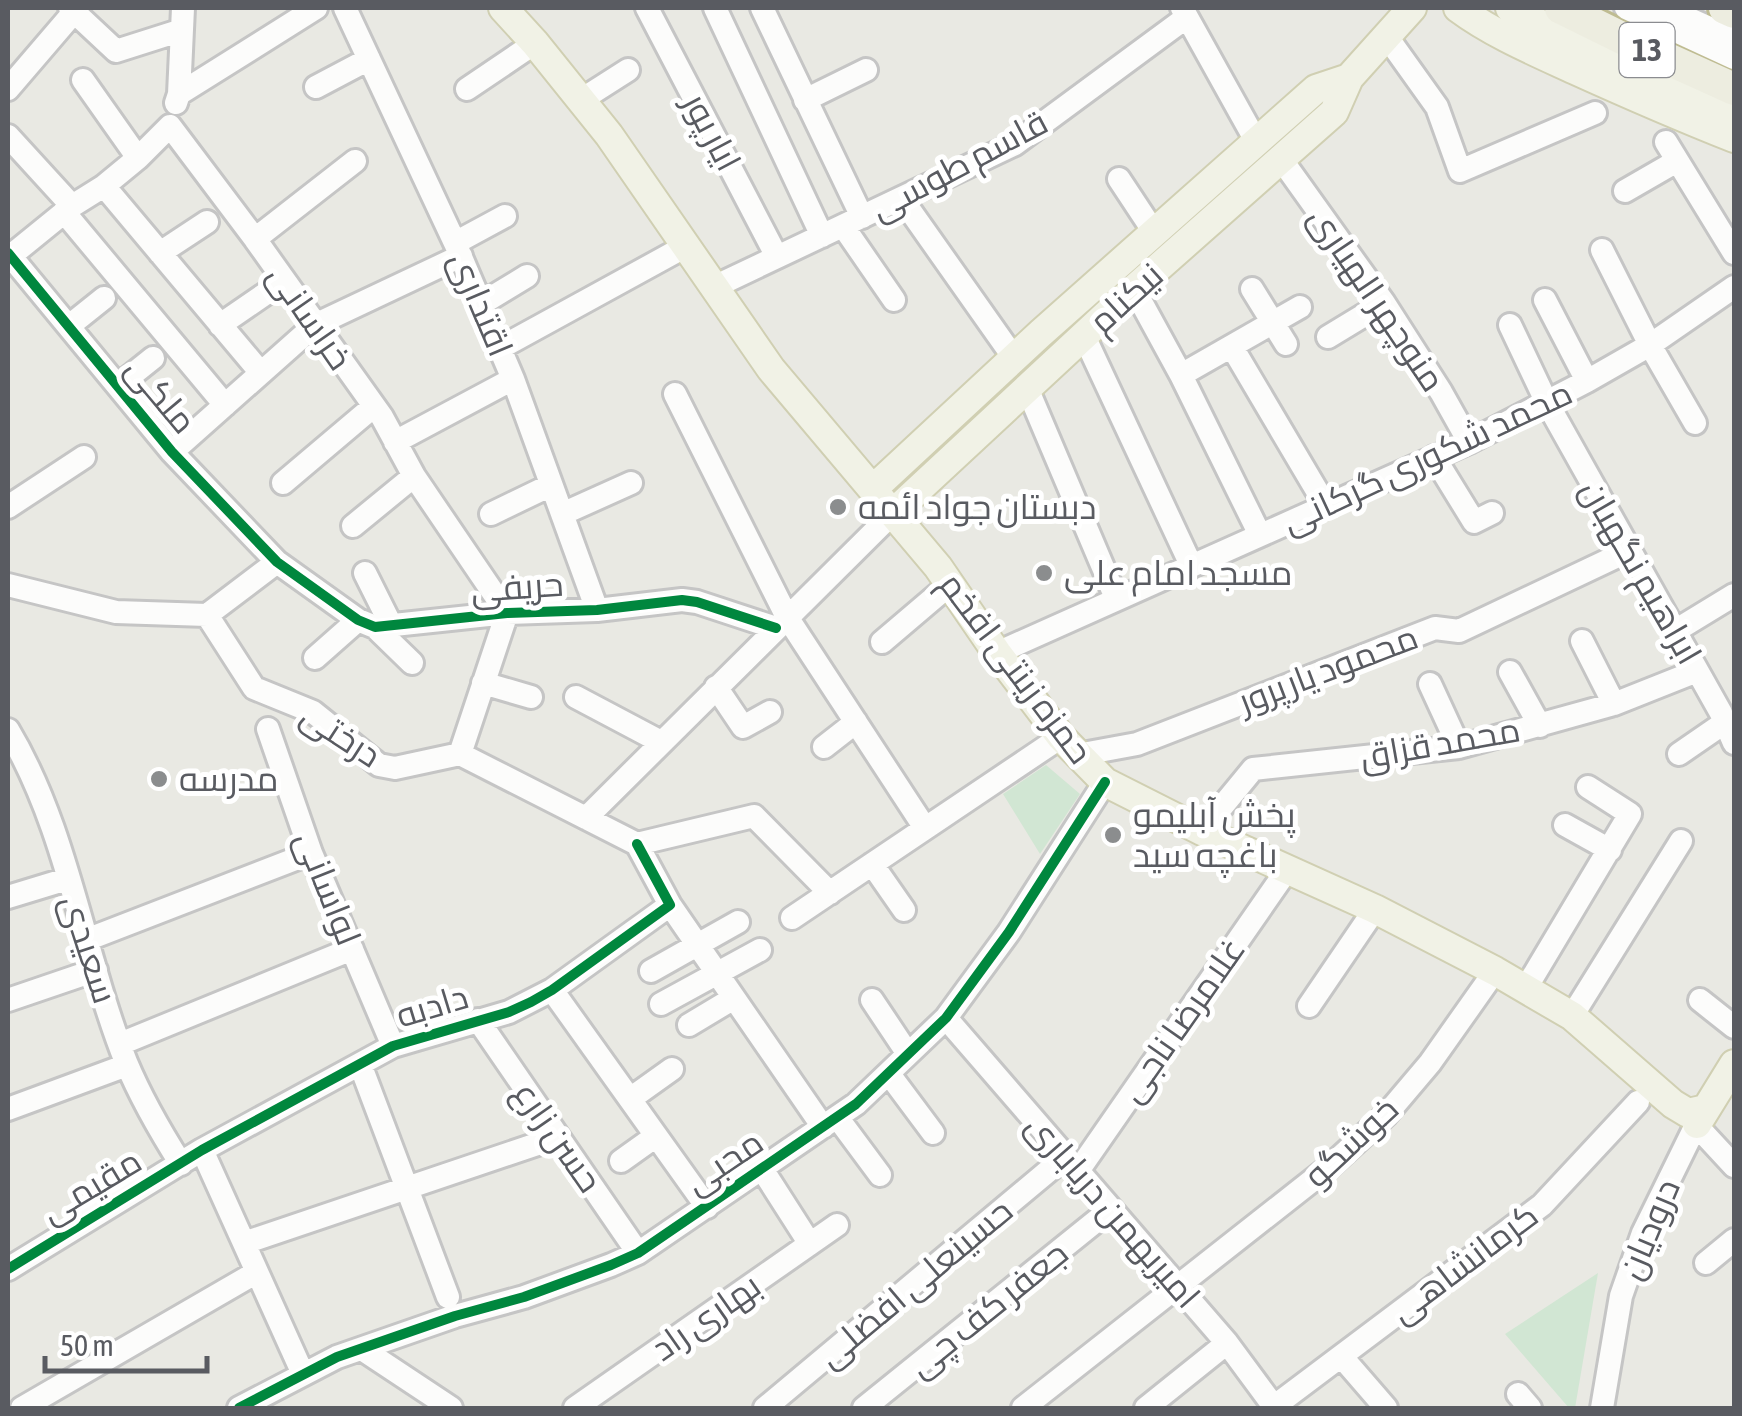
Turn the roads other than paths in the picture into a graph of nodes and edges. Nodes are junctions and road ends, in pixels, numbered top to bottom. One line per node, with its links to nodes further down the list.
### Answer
1 (316, 8): 31 (street)
2 (344, 8): 22 (street, اقتداری)
3 (503, 8): 20 (main road, حمزه زینتی افخم)
4 (648, 8): 59 (street, ایار پور)
5 (715, 8): 50 (street)
6 (762, 8): 33 (street)
7 (1412, 8): 18 (main road, نیکنام)
8 (1458, 8): 38 (main road)
9 (1510, 8): 35 (main road)
10 (1561, 8): 30 (highway, 13)
11 (1626, 8): 21 (street)
12 (1664, 8): 19 (street)
13 (1725, 8): 16 (highway)
14 (72, 10): 17 (street); 28 (street)
15 (1185, 12): 39 (street); 46 (street, قاسم طوسی)
16 (1734, 12)
17 (182, 18): 31 (street)
18 (1387, 37): 25 (main road, نیکنام); 34 (street)
19 (1734, 39)
20 (535, 43): 29 (street); 32 (main road, حمزه زینتی افخم)
21 (1734, 58)
22 (368, 59): 27 (street); 54 (street, اقتداری)
23 (628, 70): 32 (street)
24 (866, 70): 33 (street)
25 (1348, 78): 39 (main road, نیکنام); 41 (main road, نیکنام)
26 (83, 80): 40 (street)
27 (316, 87)
28 (8, 89)
29 (468, 90)
30 (1734, 90)
31 (179, 94): 36 (street)
32 (581, 100): 53 (main road, حمزه زینتی افخم)
33 (805, 100): 50 (street)
34 (1595, 113)
35 (1734, 117)
36 (170, 126): 40 (street); 52 (street, خراسانی)
37 (8, 136): 47 (street)
38 (1734, 138)
39 (1256, 141): 51 (main road, نیکنام)
40 (138, 158): 44 (street)
41 (1281, 159): 64 (main road, نیکنام); 69 (street, منوچهر الهیاری)
42 (355, 161): 52 (street)
43 (1119, 179): 51 (street)
44 (104, 186): 47 (street); 56 (street)
45 (1625, 191): 57 (street)
46 (902, 198): 50 (street, قاسم طوسی); 84 (street)
47 (68, 209): 58 (street); 93 (street)
48 (505, 216): 54 (street)
49 (207, 222): 56 (street)
50 (842, 226): 59 (street, قاسم طوسی); 67 (street)
51 (1154, 232): 84 (main road, نیکنام)
52 (255, 239): 61 (street, خراسانی)
53 (686, 246): 63 (main road, حمزه زینتی افخم); 82 (street)
54 (458, 250): 70 (street, اقتداری); 74 (street)
55 (1602, 250): 80 (street)
56 (160, 253): 73 (street)
57 (1734, 253)
58 (8, 256): 76 (street, ملکی)
59 (778, 257): 63 (street, قاسم طوسی)
60 (528, 276): 70 (street)
61 (284, 281): 73 (street); 74 (street, خراسانی)
62 (1734, 286): 80 (street, محمد شکوری گرکانی)
63 (714, 287): 105 (main road, حمزه زینتی افخم)
64 (1134, 289): 77 (main road, نیکنام); 86 (street)
65 (1252, 289): 72 (street)
66 (104, 298): 76 (street)
67 (894, 300)
68 (1545, 300): 88 (street)
69 (1384, 303): 78 (street); 97 (street, منوچهر الهیاری)
70 (482, 304): 82 (street, اقتداری)
71 (1300, 306): 72 (street)
72 (1273, 322): 79 (street); 81 (street)
73 (220, 325): 85 (street)
74 (315, 325): 85 (street); 94 (street, خراسانی)
75 (1510, 325): 92 (street, ابراهیم نگهبان)
76 (69, 326): 89 (street, ملکی)
77 (1084, 336): 90 (main road, نیکنام); 116 (street)
78 (1328, 337)
79 (1286, 344)
80 (1650, 345): 88 (street, محمد شکوری گرکانی); 95 (street)
81 (1232, 347): 86 (street); 107 (street)
82 (500, 348): 87 (street, اقتداری)
83 (153, 358): 89 (street)
84 (1014, 358): 105 (main road, نیکنام)
85 (261, 373): 93 (street)
86 (1181, 374): 113 (street)
87 (513, 379): 96 (street); 104 (street, اقتداری)
88 (1587, 382): 92 (street, محمد شکوری گرکانی)
89 (118, 386): 98 (street, ملکی)
90 (1027, 388): 108 (main road, نیکنام); 121 (street)
91 (675, 394): 125 (street)
92 (1546, 401): 97 (street, محمد شکوری گرکانی); 114 (street, ابراهیم نگهبان)
93 (226, 405): 98 (street)
94 (374, 406): 96 (street, خراسانی); 102 (street)
95 (1695, 424)
96 (395, 442): 101 (street, خراسانی)
97 (1468, 442): 99 (street, محمد شکوری گرکانی)
98 (172, 452): 115 (street, ملکی)
99 (1434, 457): 107 (street, محمد شکوری گرکانی); 109 (street)
100 (84, 458): 106 (street)
101 (414, 476): 112 (street); 123 (street, خراسانی)
102 (283, 483)
103 (631, 483): 111 (street)
104 (551, 485): 110 (street); 111 (street, اقتداری)
105 (873, 489): 108 (main road, حمزه زینتی افخم)
106 (8, 506)
107 (1326, 506): 113 (street, محمد شکوری گرکانی)
108 (893, 513): 119 (main road, حمزه زینتی افخم); 125 (street)
109 (1492, 513)
110 (491, 514)
111 (562, 514): 122 (street, اقتداری)
112 (354, 526)
113 (1260, 535): 116 (street, محمد شکوری گرکانی)
114 (1628, 551): 127 (street, ابراهیم نگهبان); 148 (street, محمود یارپرور)
115 (277, 562): 124 (street); 126 (street)
116 (1191, 565): 121 (street, محمد شکوری گرکانی)
117 (365, 573): 126 (street)
118 (8, 585): 124 (street)
119 (949, 585): 129 (street); 130 (main road, حمزه زینتی افخم)
120 (1734, 595): 127 (street)
121 (1116, 598): 130 (street, محمد شکوری گرکانی)
122 (597, 610): 123 (street, حریفی); 125 (street, حریفی)
123 (507, 614): 126 (street, حریفی); 135 (street)
124 (206, 615): 151 (street, درختی)
125 (781, 622): 137 (street); 143 (street)
126 (374, 624): 131 (street); 132 (street)
127 (1676, 631): 133 (street, ابراهیم نگهبان)
128 (1582, 641): 140 (street)
129 (882, 642)
130 (996, 654): 148 (main road, حمزه زینتی افخم)
131 (315, 658)
132 (412, 663)
133 (1697, 671): 140 (street, محمد قزاق); 142 (street, ابراهیم نگهبان)
134 (1510, 672): 144 (street)
135 (483, 683): 138 (street); 151 (street)
136 (1430, 684): 150 (street)
137 (716, 687): 141 (street); 147 (street)
138 (531, 697)
139 (576, 697): 147 (street)
140 (1614, 704): 144 (street, محمد قزاق)
141 (770, 712)
142 (1728, 721): 152 (street)
143 (856, 722): 149 (street); 158 (street)
144 (1540, 726): 150 (street, محمد قزاق)
145 (268, 728): 163 (street, لواسانی)
146 (8, 730): 153 (street, سعیدی)
147 (661, 742): 156 (street)
148 (1069, 746): 154 (main road, حمزه زینتی افخم); 158 (street)
149 (824, 747)
150 (1459, 747): 159 (street, محمد قزاق)
151 (460, 754): 156 (street)
152 (1678, 754)
153 (18, 766): 166 (street, سعیدی)
154 (1105, 782): 159 (main road, حمزه زینتی افخم); 191 (street, محبی)
155 (1588, 787): 162 (street)
156 (586, 818): 161 (street)
157 (1565, 824): 162 (street)
158 (925, 828): 164 (street)
159 (1202, 831): 165 (main road, حمزه زینتی افخم)
160 (1680, 841): 190 (street)
161 (637, 844): 167 (street); 169 (street)
162 (1610, 850): 182 (street)
163 (311, 853): 174 (street); 176 (street, لواسانی)
164 (872, 864): 167 (street); 171 (street)
165 (1287, 870): 170 (main road, حمزه زینتی افخم); 213 (street, غلامرضا ناجی)
166 (67, 879): 168 (street); 174 (street, سعیدی)
167 (830, 892): 172 (street)
168 (8, 898)
169 (670, 906): 175 (street); 183 (street, دادبه)
170 (1374, 909): 180 (main road, حمزه زینتی افخم); 189 (street)
171 (904, 910)
172 (792, 918)
173 (738, 922): 175 (street)
174 (86, 940): 178 (street, سعیدی)
175 (697, 944): 179 (street); 181 (street)
176 (352, 949): 195 (street, لواسانی); 196 (street)
177 (760, 950): 181 (street)
178 (96, 970): 185 (street); 196 (street, سعیدی)
179 (651, 971)
180 (1495, 971): 182 (main road, حمزه زینتی افخم); 228 (street, خوشگو)
181 (718, 974): 184 (street); 188 (street)
182 (1526, 988): 190 (main road, حمزه زینتی افخم)
183 (552, 990): 192 (street, دادبه); 202 (street)
184 (734, 998): 193 (street); 206 (street)
185 (8, 1000)
186 (872, 1000): 197 (street)
187 (1700, 1000): 194 (street)
188 (662, 1004)
189 (1309, 1006)
190 (1572, 1016): 205 (main road, حمزه زینتی افخم)
191 (946, 1018): 197 (street, محبی); 213 (street, امیربهمن دریاباری)
192 (478, 1020): 195 (street, دادبه); 208 (street, حسن زارع)
193 (688, 1025)
194 (1734, 1027)
195 (393, 1046): 198 (street, دادبه)
196 (123, 1054): 204 (street); 212 (street, سعیدی)
197 (908, 1054): 201 (street, محبی)
198 (360, 1064): 210 (street, دادبه); 217 (street)
199 (1734, 1064): 205 (main road, درودیان)
200 (672, 1069): 202 (street)
201 (889, 1074): 206 (street, محبی); 207 (street)
202 (630, 1099): 209 (street)
203 (1638, 1102): 232 (street, کرمانشاهی)
204 (8, 1109)
205 (1701, 1118): 214 (street, حمزه زینتی افخم); 244 (street, درودیان)
206 (830, 1122): 215 (street, محبی); 216 (street)
207 (933, 1133)
208 (558, 1136): 217 (street); 224 (street, حسن زارع)
209 (656, 1136): 211 (street); 218 (street)
210 (202, 1150): 212 (street, مقیمی); 222 (street)
211 (621, 1161)
212 (180, 1164): 226 (street, مقیمی)
213 (1072, 1164): 219 (street, امیربهمن دریاباری); 238 (street, حسینعلی افضلی)
214 (1734, 1166)
215 (762, 1169): 218 (street, محبی); 223 (street)
216 (880, 1175)
217 (406, 1188): 222 (street); 229 (street)
218 (707, 1207): 224 (street, محبی)
219 (1111, 1209): 228 (street, امیربهمن دریاباری); 239 (street, جعفر کف چی)
220 (837, 1225): 223 (street, بهاری راد)
221 (1734, 1240): 225 (street)
222 (244, 1242): 227 (street)
223 (810, 1244): 237 (street, بهاری راد)
224 (638, 1253): 231 (street, محبی)
225 (1706, 1263)
226 (8, 1269)
227 (257, 1272): 233 (street); 234 (street)
228 (1178, 1286): 230 (street, امیربهمن دریاباری); 240 (street, خوشگو)
229 (448, 1297)
230 (1227, 1343): 241 (street); 242 (street, امیربهمن دریاباری)
231 (362, 1349): 233 (street, محبی); 236 (street)
232 (1341, 1356): 242 (street, کرمانشاهی); 243 (street)
233 (303, 1374): 235 (street, محبی)
234 (22, 1408)
235 (240, 1408)
236 (451, 1408)
237 (575, 1408)
238 (765, 1408)
239 (864, 1408)
240 (1023, 1408)
241 (1146, 1408)
242 (1273, 1408)
243 (1386, 1408)
244 (1602, 1408)

